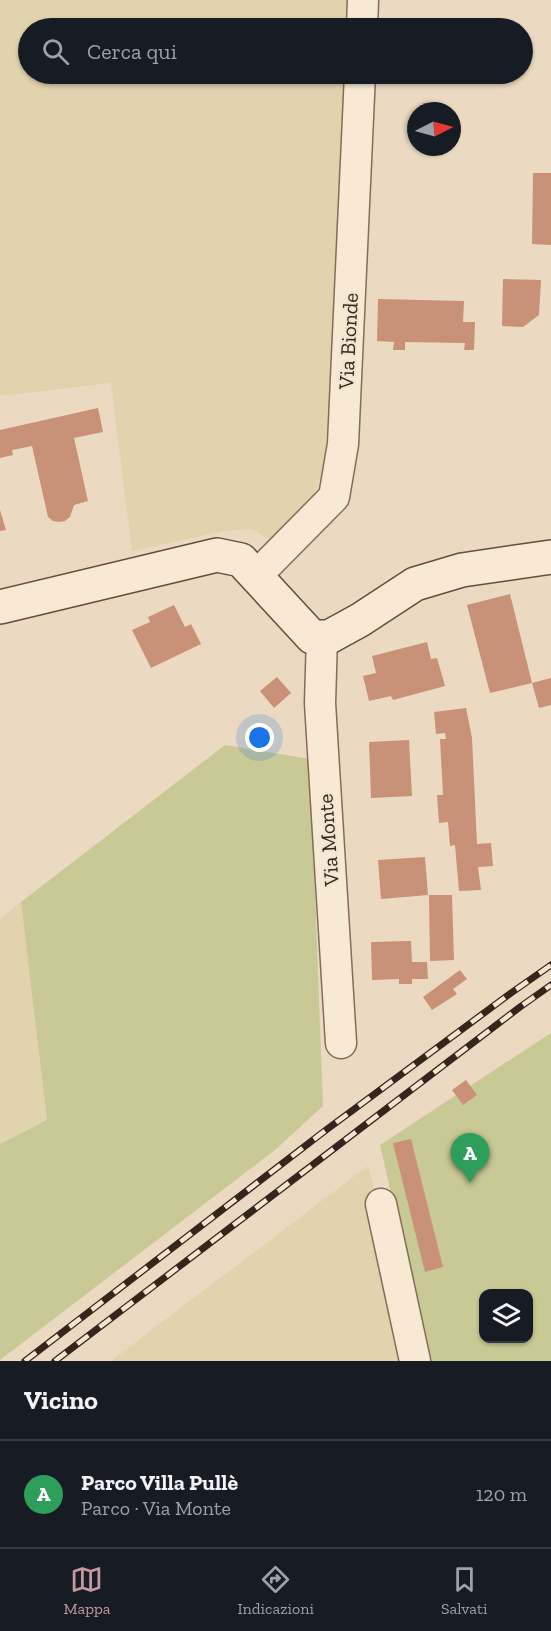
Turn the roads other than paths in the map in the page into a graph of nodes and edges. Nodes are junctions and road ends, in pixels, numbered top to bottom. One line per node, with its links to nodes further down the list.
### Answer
1 (363, 0): 2 (street)
2 (362, 18)
3 (360, 84): 5 (street, Via Bionde)
4 (551, 556): 7 (street)
5 (256, 576): 6 (street); 7 (street)
6 (0, 607)
7 (317, 637): 8 (street, Via Monte)
8 (341, 1043)
9 (381, 1204): 10 (street)
10 (415, 1361)

